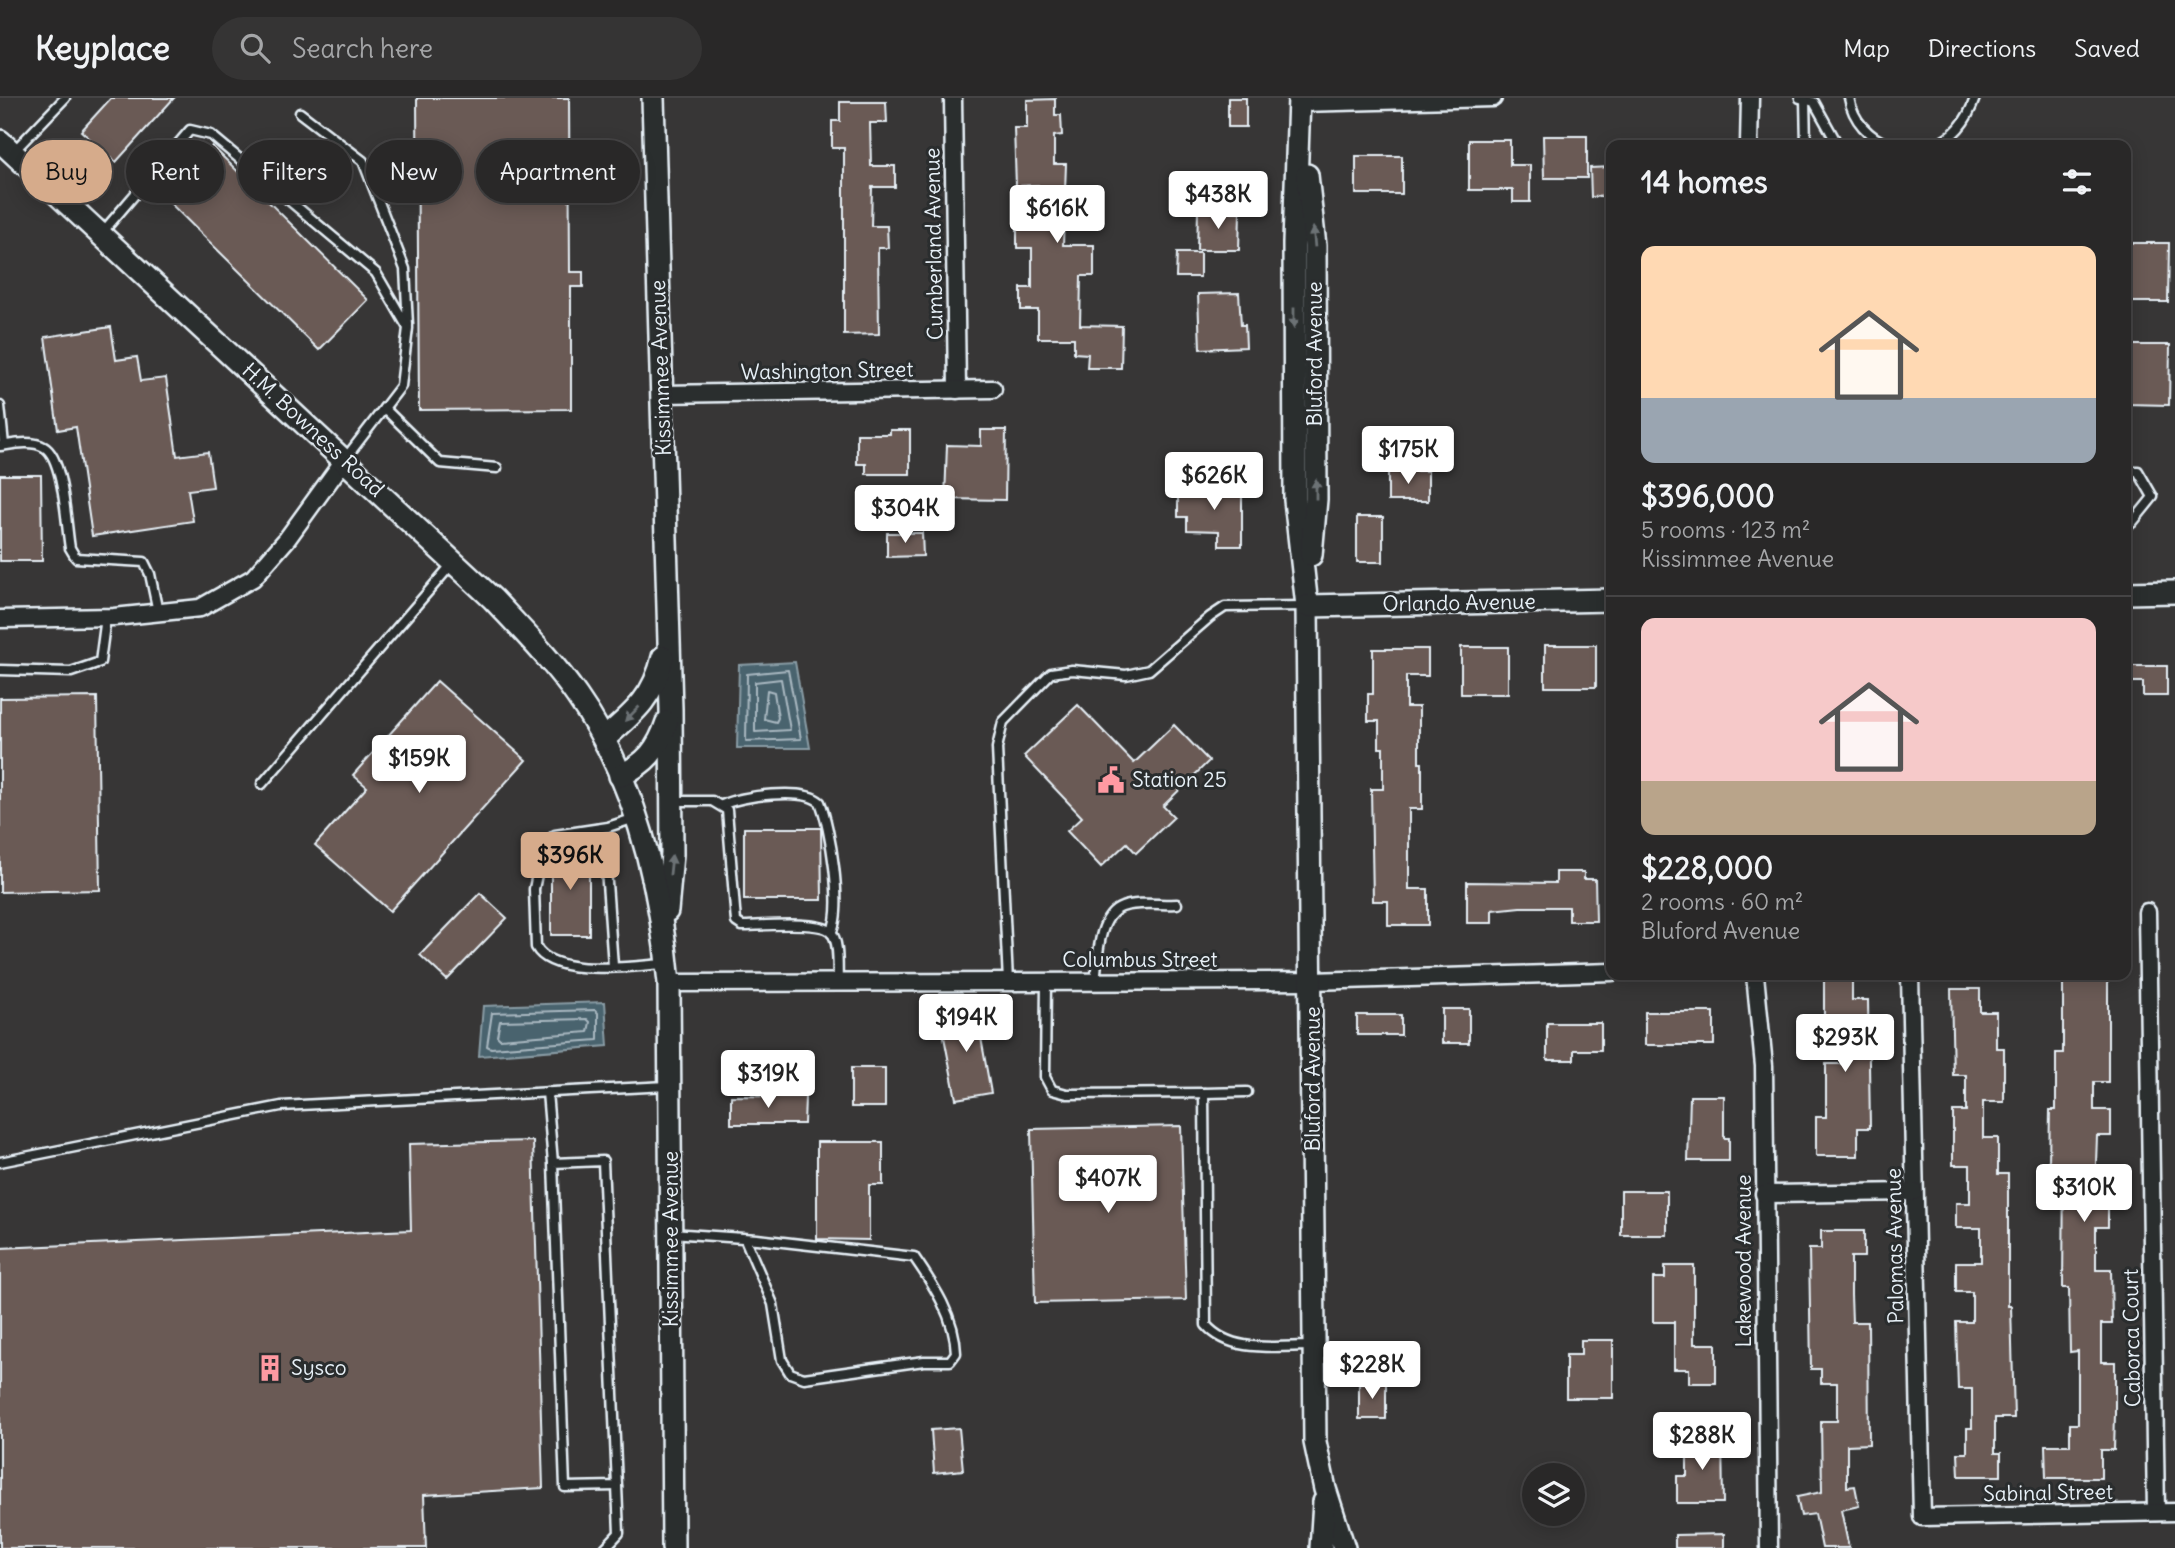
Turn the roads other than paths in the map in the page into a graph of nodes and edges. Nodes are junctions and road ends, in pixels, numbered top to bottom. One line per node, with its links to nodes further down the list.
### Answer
1 (65, 98): 16 (lane)
2 (653, 98): 21 (street, Kissimmee Avenue)
3 (953, 98): 20 (street, Cumberland Avenue)
4 (1493, 98): 9 (street)
5 (1750, 98): 11 (street)
6 (1849, 98): 14 (lane)
7 (1975, 98): 15 (lane)
8 (1802, 99): 12 (lane); 13 (lane)
9 (1299, 100): 33 (street, Bluford Avenue)
10 (300, 113): 18 (lane)
11 (1749, 140)
12 (1805, 140)
13 (1835, 140)
14 (1877, 140)
15 (1942, 140)
16 (6, 147): 17 (street, H.M. Bowness Road)
17 (101, 234): 18 (lane); 25 (street, H.M. Bowness Road)
18 (408, 328): 23 (lane)
19 (993, 389): 20 (street, Washington Street)
20 (957, 390): 21 (street, Washington Street)
21 (662, 394): 37 (street, Kissimmee Avenue)
22 (0, 406): 24 (lane)
23 (384, 408): 25 (lane); 26 (lane)
24 (2, 446): 34 (lane)
25 (345, 458): 29 (street, H.M. Bowness Road); 34 (street)
26 (496, 468)
27 (2131, 471): 28 (lane)
28 (2131, 523)
29 (454, 562): 40 (street, H.M. Bowness Road); 42 (lane)
30 (2175, 592): 31 (street)
31 (2131, 593)
32 (1606, 600): 33 (street, Orlando Avenue)
33 (1307, 606): 56 (street, Bluford Avenue); 57 (lane)
34 (158, 612): 35 (street)
35 (106, 617): 36 (street); 38 (lane)
36 (0, 619)
37 (667, 638): 39 (street, Kissimmee Avenue); 40 (street, Kissimmee Avenue, one-way to 40)
38 (0, 670)
39 (671, 709): 41 (street); 43 (street, Kissimmee Avenue)
40 (604, 739): 41 (street, Kissimmee Avenue)
41 (621, 776): 45 (street, Kissimmee Avenue)
42 (262, 784)
43 (672, 801): 44 (lane); 49 (street, Kissimmee Avenue, one-way to 43)
44 (722, 805): 50 (lane); 50 (lane)
45 (635, 818): 46 (lane); 49 (street, Kissimmee Avenue)
46 (597, 829): 51 (lane); 51 (lane)
47 (1177, 904): 59 (lane)
48 (2147, 912): 74 (street, Caborca Court)
49 (665, 930): 53 (street, Kissimmee Avenue)
50 (831, 933): 60 (lane)
51 (613, 966): 53 (lane)
52 (1606, 972): 56 (street, Columbus Street)
53 (668, 974): 60 (street, Columbus Street); 61 (street, Kissimmee Avenue)
54 (1755, 980): 68 (street, Lakewood Avenue)
55 (1910, 980): 67 (street, Palomas Avenue)
56 (1312, 981): 59 (street, Columbus Street); 71 (street, Bluford Avenue)
57 (1009, 982): 58 (street, Columbus Street); 60 (street, Columbus Street)
58 (1046, 982): 59 (street, Columbus Street); 64 (lane)
59 (1095, 982)
60 (838, 983)
61 (670, 1086): 62 (lane); 69 (street, Kissimmee Avenue)
62 (547, 1092): 65 (lane); 66 (lane)
63 (1247, 1092): 64 (lane)
64 (1204, 1093): 71 (lane)
65 (0, 1162)
66 (553, 1163): 72 (lane); 72 (lane)
67 (1914, 1192): 68 (street); 76 (street, Palomas Avenue)
68 (1764, 1194): 81 (street, Lakewood Avenue)
69 (671, 1233): 70 (lane); 78 (street, Kissimmee Avenue)
70 (745, 1239): 70 (lane)
71 (1315, 1346): 73 (street, Bluford Avenue)
72 (617, 1486): 77 (lane)
73 (1325, 1489): 79 (street); 80 (street, Bluford Avenue)
74 (2156, 1512): 75 (street, Sabinal Street); 76 (street, Sabinal Street)
75 (2175, 1512)
76 (1923, 1517)
77 (605, 1548)
78 (673, 1548)
79 (1321, 1548)
80 (1344, 1548)
81 (1769, 1548)

